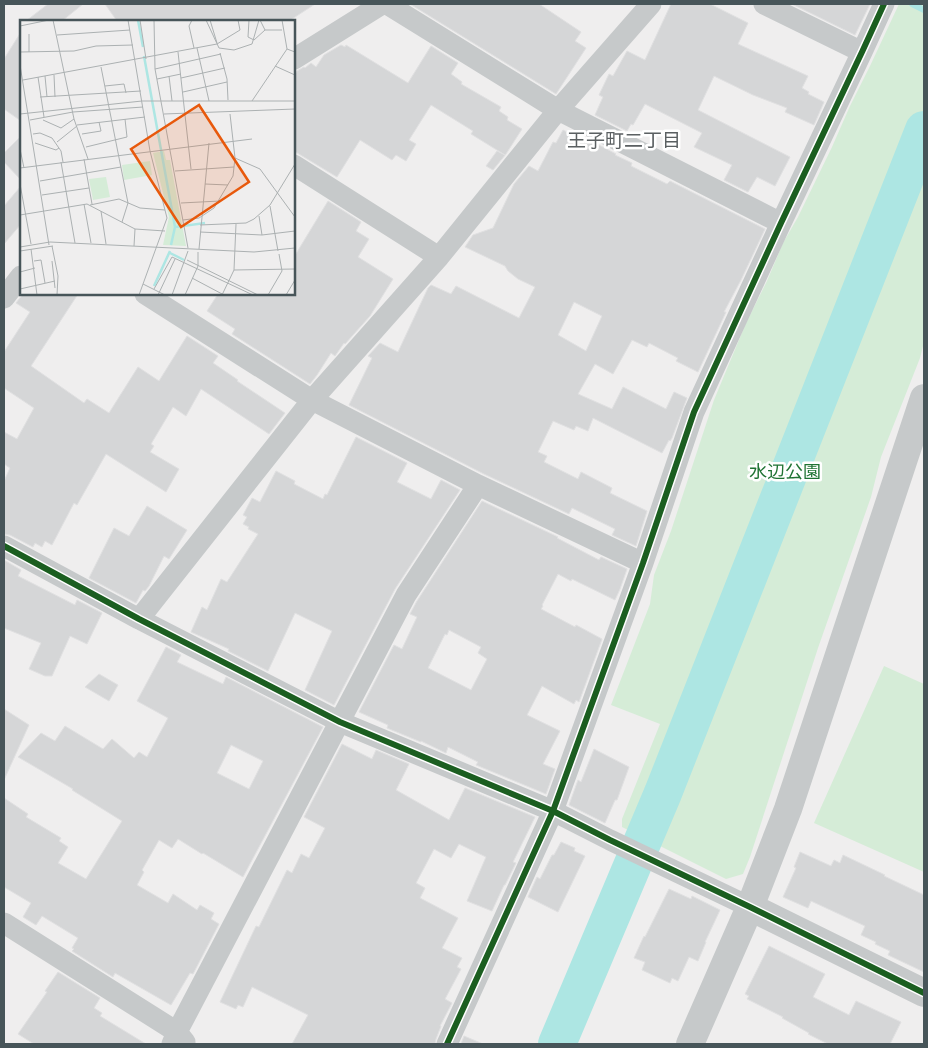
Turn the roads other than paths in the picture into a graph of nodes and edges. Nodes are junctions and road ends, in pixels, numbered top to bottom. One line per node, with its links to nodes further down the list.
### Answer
1 (382, 4): 7 (street)
2 (387, 4): 8 (street)
3 (651, 4): 8 (street)
4 (764, 4): 6 (street)
5 (884, 4): 6 (street)
6 (862, 52): 10 (street)
7 (295, 58)
8 (558, 110): 10 (street); 11 (street)
9 (295, 166): 11 (street)
10 (781, 223): 19 (street)
11 (439, 257): 16 (street)
12 (20, 277): 14 (street)
13 (148, 295): 16 (street)
14 (4, 298)
15 (924, 398): 23 (street)
16 (312, 400): 17 (street); 20 (street)
17 (478, 485): 19 (street); 21 (street)
18 (4, 546): 20 (street)
19 (643, 564): 22 (street)
20 (139, 619): 21 (street)
21 (340, 722): 22 (street); 26 (street)
22 (553, 811): 23 (street); 27 (street)
23 (750, 907): 25 (street); 28 (street)
24 (4, 922): 26 (street)
25 (924, 993)
26 (178, 1040)
27 (447, 1044)
28 (690, 1044)

